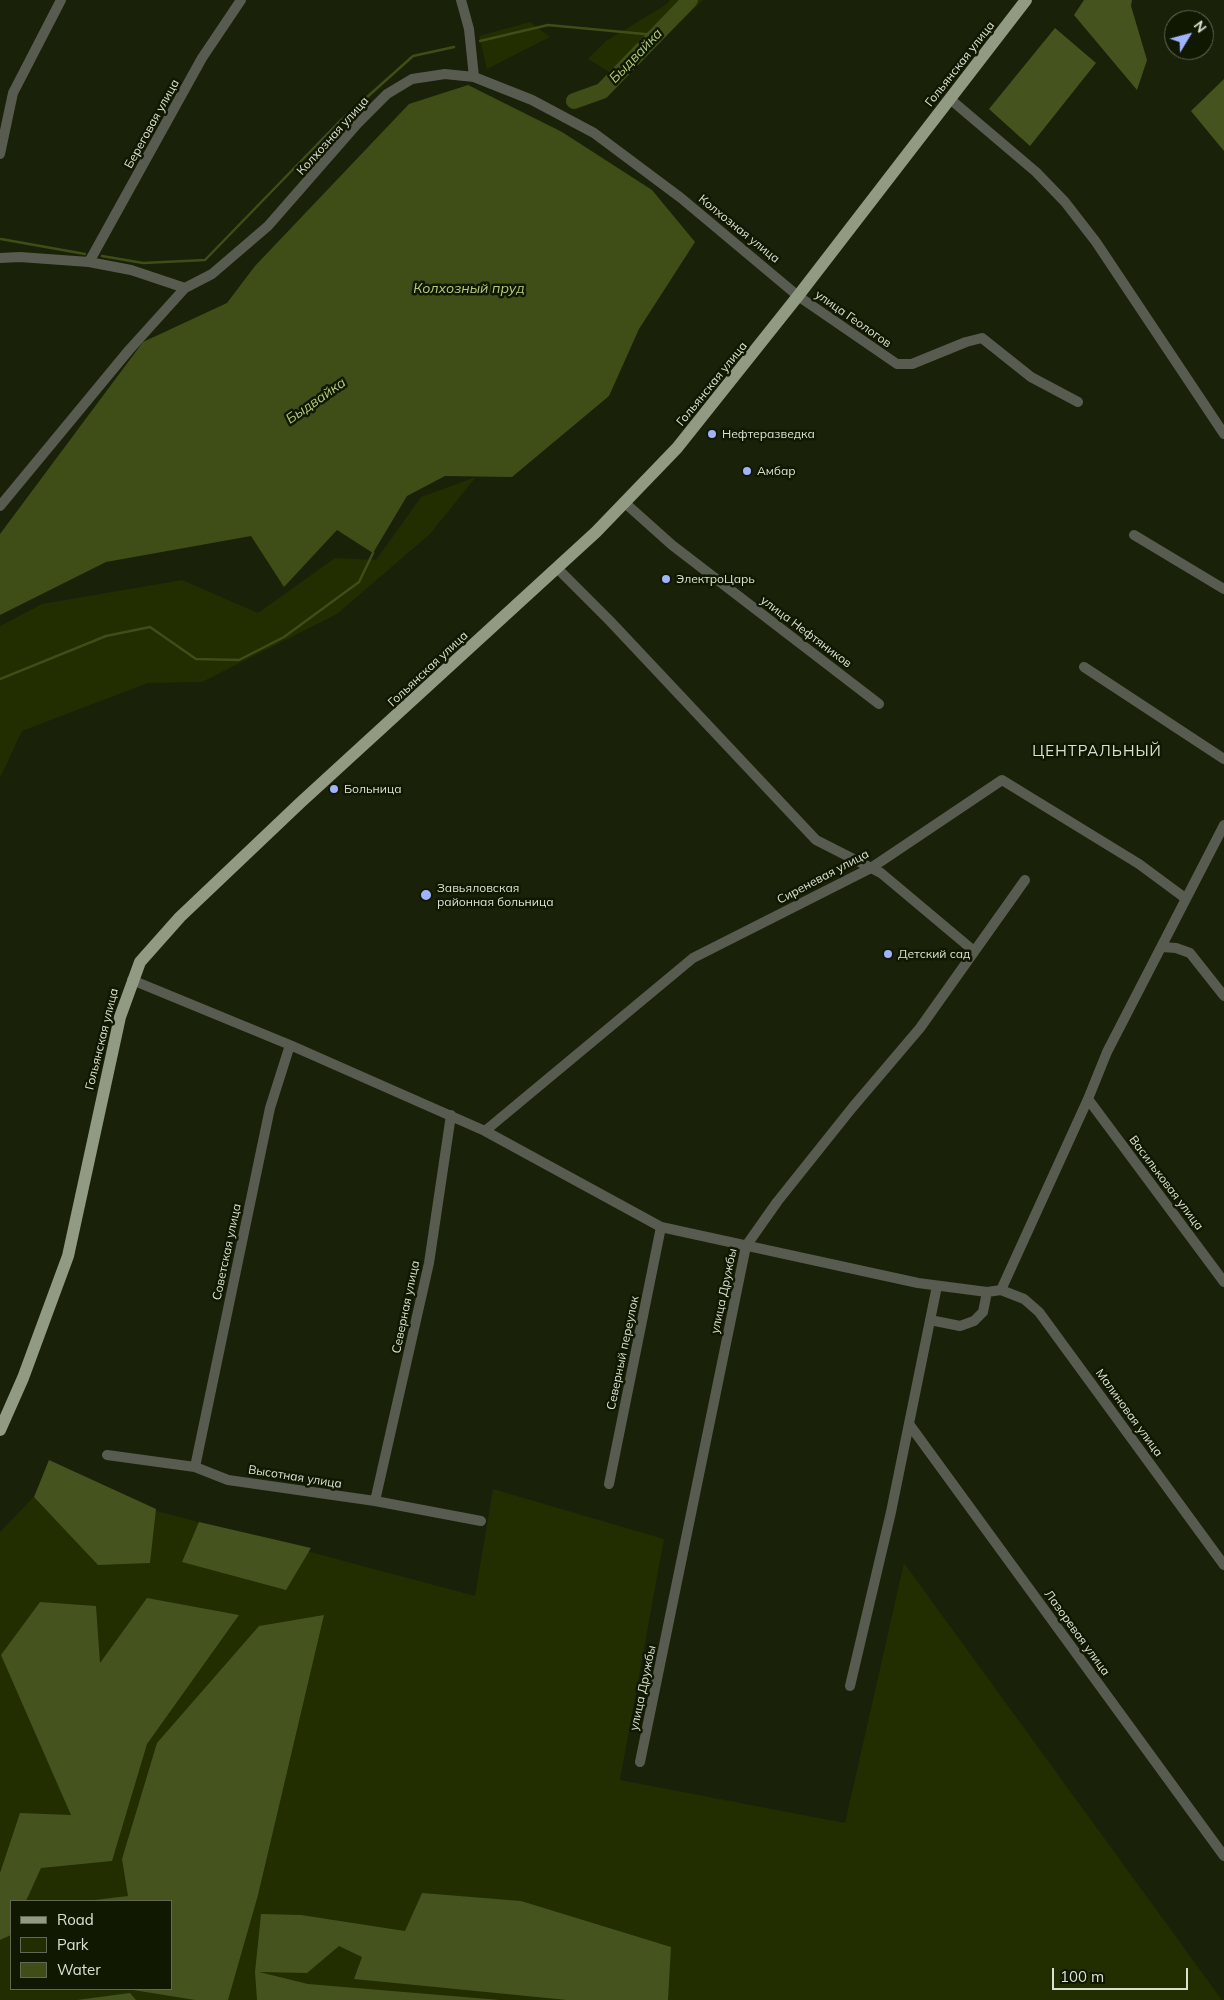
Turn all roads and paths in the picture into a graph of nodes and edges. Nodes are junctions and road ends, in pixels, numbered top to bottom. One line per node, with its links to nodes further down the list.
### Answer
1 (61, 0): 7 (street)
2 (241, 0): 9 (street, Береговая улица)
3 (461, 0): 5 (street)
4 (1026, 0): 6 (main road, Гольянская улица)
5 (474, 77): 10 (street, Колхозная улица); 11 (street, Колхозная улица)
6 (950, 99): 11 (main road, Гольянская улица); 13 (street)
7 (0, 154)
8 (0, 258): 9 (street)
9 (89, 262): 10 (street)
10 (185, 288): 15 (street)
11 (798, 296): 12 (street, улица Геологов); 14 (main road, Гольянская улица)
12 (1078, 402)
13 (1224, 434)
14 (625, 503): 17 (main road, Гольянская улица); 20 (street, улица Нефтяников)
15 (0, 506)
16 (1134, 535): 18 (street)
17 (557, 568): 23 (street); 28 (main road, Гольянская улица)
18 (1224, 589)
19 (1084, 667): 21 (street)
20 (879, 704)
21 (1224, 759)
22 (1224, 825): 25 (street)
23 (871, 868): 25 (street, Сиреневая улица); 27 (street); 33 (street, Сиреневая улица)
24 (1025, 880): 27 (street, улица Дружбы)
25 (1185, 898): 26 (street)
26 (1162, 948): 29 (street); 31 (street)
27 (974, 951): 35 (street, улица Дружбы)
28 (132, 980): 30 (street); 42 (main road, Гольянская улица)
29 (1224, 996)
30 (290, 1045): 32 (street); 44 (street, Советская улица)
31 (1088, 1099): 36 (street, Васильковая улица); 38 (street)
32 (451, 1115): 33 (street); 46 (street, Северная улица)
33 (485, 1131): 34 (street)
34 (661, 1227): 35 (street); 45 (street, Северный переулок)
35 (746, 1246): 37 (street); 50 (street, улица Дружбы)
36 (1224, 1282)
37 (937, 1286): 39 (street); 40 (street)
38 (1001, 1290): 39 (street); 48 (street, Малиновая улица)
39 (987, 1292): 40 (street)
40 (930, 1320): 41 (street)
41 (909, 1424): 49 (street); 51 (street, Лазоревая улица)
42 (0, 1430)
43 (107, 1454): 44 (street, Высотная улица)
44 (195, 1467): 46 (street, Высотная улица)
45 (609, 1484)
46 (375, 1501): 47 (street, Высотная улица)
47 (481, 1521)
48 (1224, 1566)
49 (850, 1686)
50 (640, 1762)
51 (1224, 1856)

